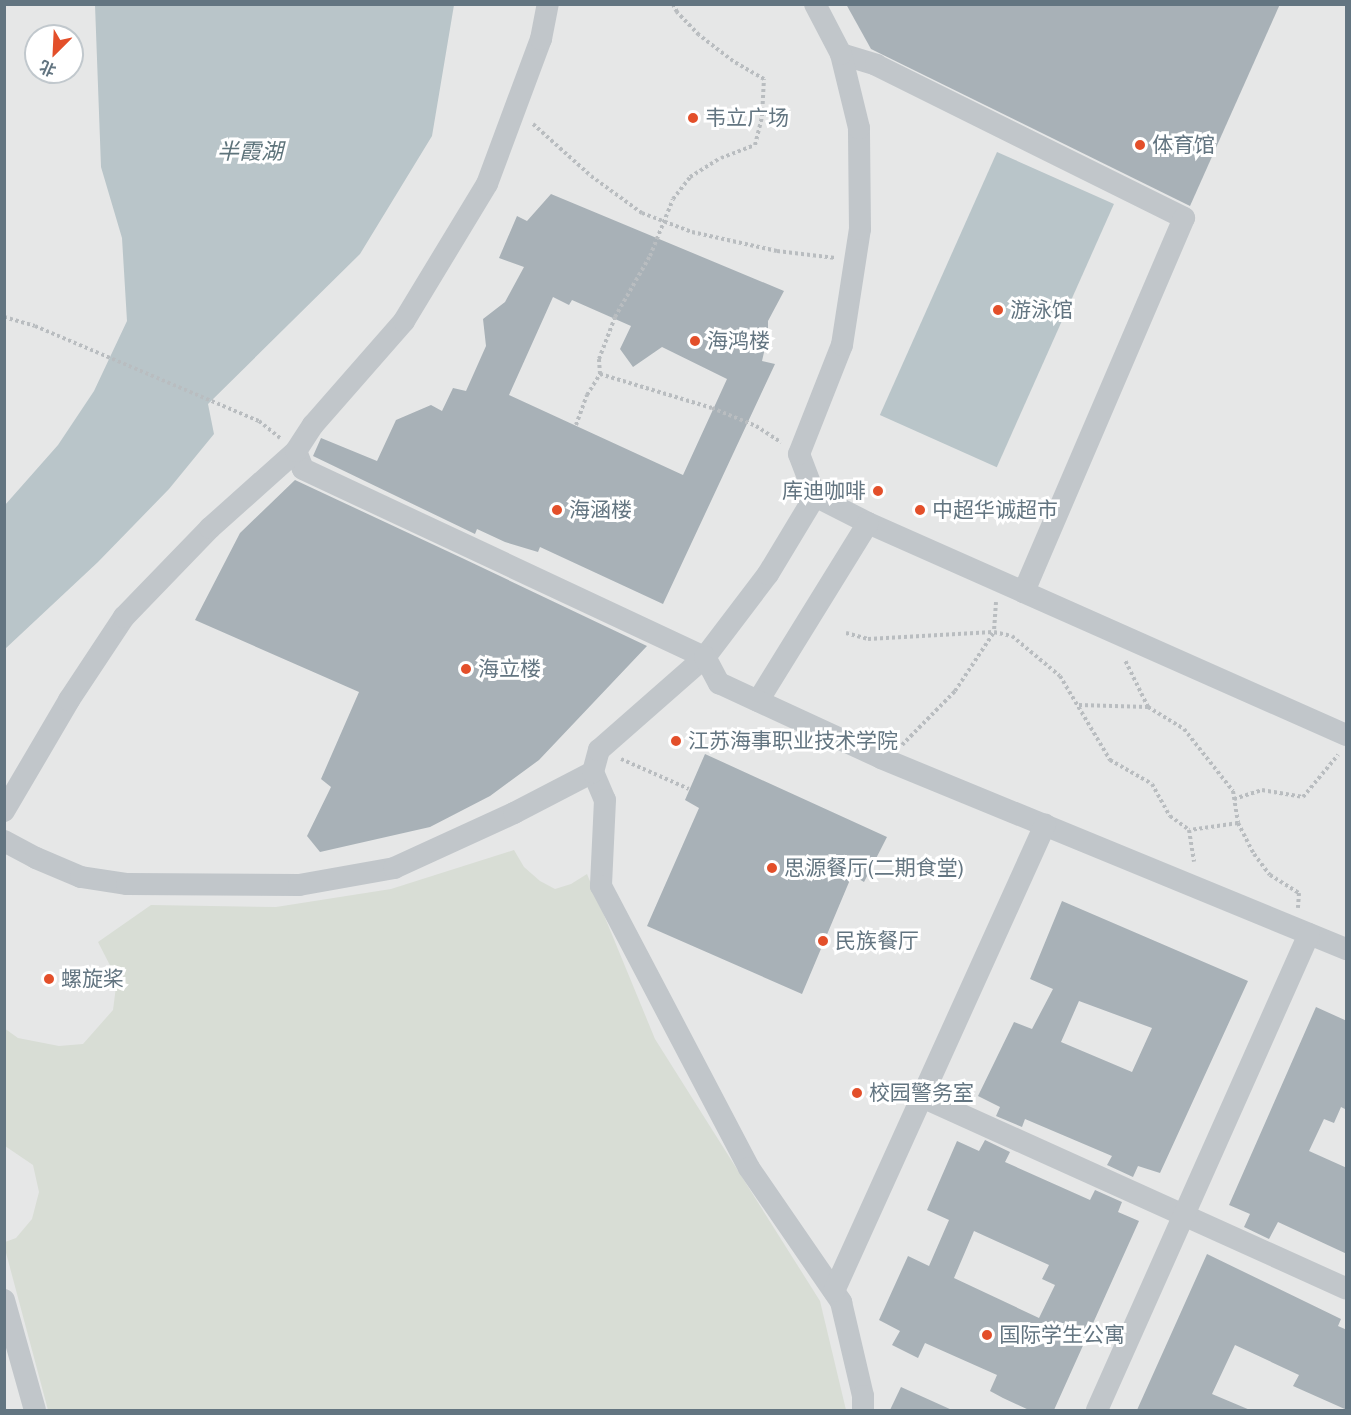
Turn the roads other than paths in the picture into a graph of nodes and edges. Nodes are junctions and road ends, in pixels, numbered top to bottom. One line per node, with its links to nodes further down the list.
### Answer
1 (548, 4): 4 (street)
2 (815, 4): 3 (street)
3 (841, 54): 5 (street); 7 (street)
4 (296, 451): 8 (street); 12 (street)
5 (815, 496): 6 (street); 8 (street)
6 (868, 523): 7 (street); 9 (street)
7 (1024, 592): 10 (street)
8 (705, 657): 9 (street); 11 (street)
9 (758, 701): 13 (street)
10 (1343, 745)
11 (593, 772): 14 (street); 20 (street)
12 (4, 811)
13 (1045, 825): 15 (street); 17 (street)
14 (4, 841)
15 (1303, 932): 16 (street); 18 (street)
16 (1347, 949)
17 (922, 1097): 18 (street); 20 (street)
18 (1184, 1215): 19 (street); 24 (street)
19 (1347, 1288)
20 (834, 1291): 23 (street)
21 (4, 1300): 22 (street)
22 (35, 1410)
23 (862, 1410)
24 (1097, 1410)

